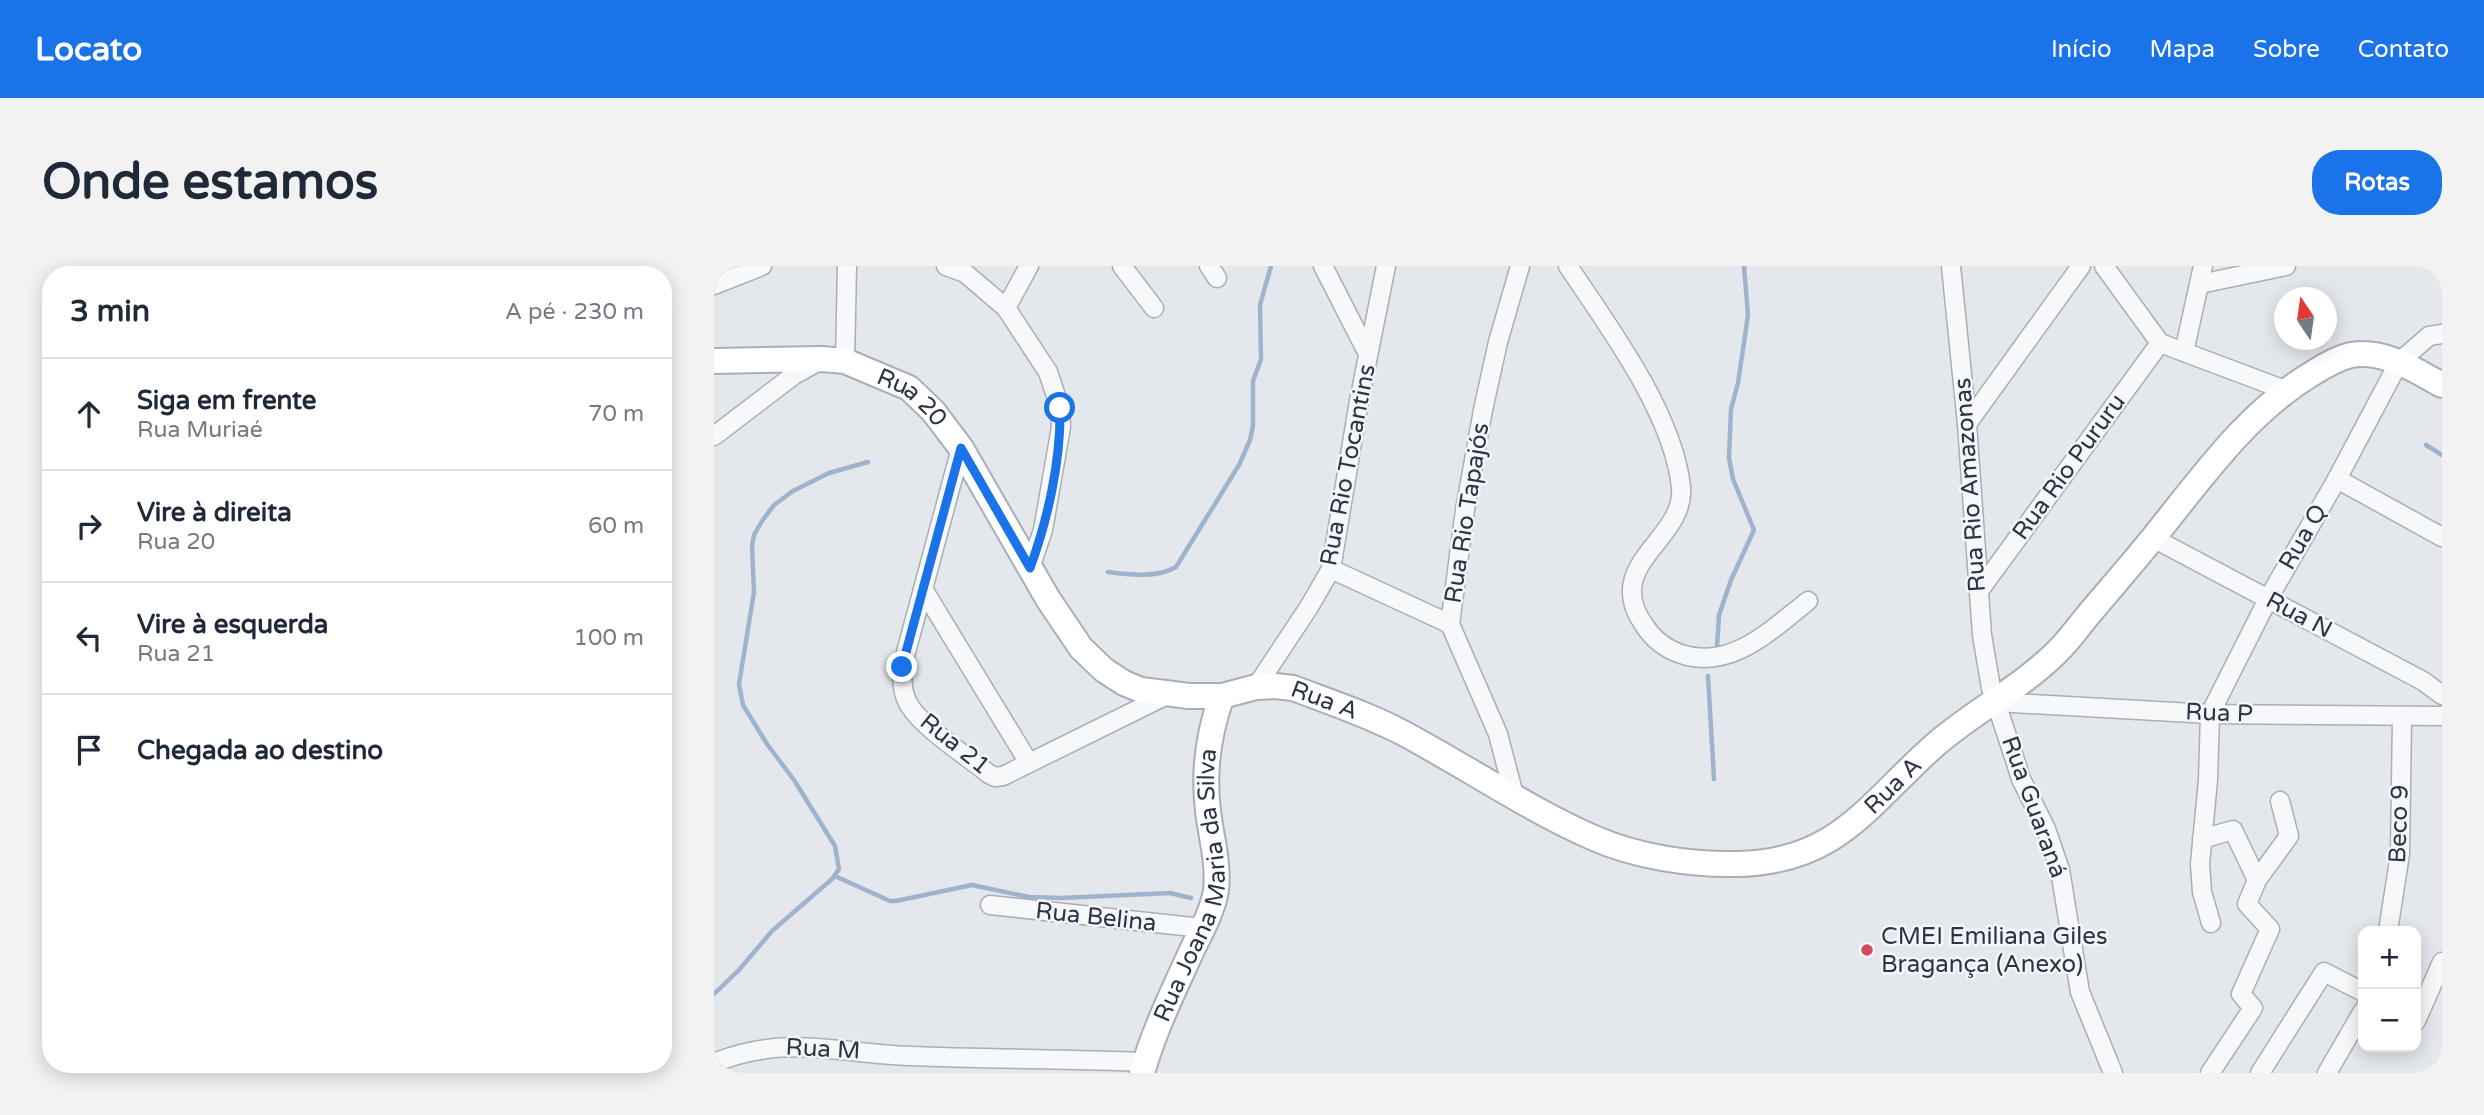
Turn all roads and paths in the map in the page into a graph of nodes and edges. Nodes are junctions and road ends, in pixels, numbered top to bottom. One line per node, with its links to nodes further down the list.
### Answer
1 (762, 266): 15 (street)
2 (847, 266): 22 (street)
3 (946, 266): 16 (street)
4 (1029, 266): 16 (street)
5 (1122, 266): 17 (street)
6 (1322, 266): 21 (street)
7 (1386, 266): 21 (street, Rua Rio Tocantins)
8 (1520, 266): 39 (street, Rua Rio Tapajós)
9 (1568, 266): 38 (street)
10 (1951, 266): 27 (street, Rua Rio Amazonas)
11 (2081, 266): 27 (street)
12 (2104, 266): 19 (street)
13 (2286, 266): 14 (street)
14 (2202, 275): 20 (street)
15 (714, 285)
16 (1006, 308): 33 (street)
17 (1154, 308)
18 (2442, 334): 24 (street)
19 (2160, 343): 20 (street); 36 (street, Rua Rio Pururu)
20 (2184, 352): 26 (street)
21 (1368, 354): 34 (street, Rua Rio Tocantins)
22 (833, 360): 23 (street, Rua 20); 28 (street); 29 (street, Rua 20)
23 (714, 361)
24 (2399, 362): 25 (street, Rua A); 26 (street, Rua A); 30 (street, Rua Q)
25 (2442, 385)
26 (2286, 390): 32 (street, Rua A)
27 (1967, 424): 36 (street, Rua Rio Amazonas)
28 (714, 436)
29 (961, 448): 33 (street, Rua 20); 35 (street, Rua 21)
30 (2337, 479): 31 (street); 37 (street, Rua Q)
31 (2442, 537)
32 (2153, 538): 37 (street, Rua N); 44 (street, Rua A)
33 (1030, 568): 41 (street, Rua 20)
34 (1331, 569): 39 (street); 40 (street, Rua Rio Tocantins)
35 (923, 589): 48 (street); 48 (street, Rua 21)
36 (1979, 591): 44 (street, Rua Rio Amazonas)
37 (2268, 599): 42 (street, Rua N); 45 (street, Rua Q)
38 (1808, 601)
39 (1450, 624): 49 (street, Rua Rio Tapajós)
40 (1256, 687): 43 (street, Rua A); 49 (street, Rua A)
41 (1167, 695): 43 (street, Rua 20); 48 (street, Rua 21)
42 (2442, 695)
43 (1222, 696): 56 (street, Rua Joana Maria da Silva)
44 (1996, 702): 45 (street, Rua P); 49 (street, Rua A); 65 (street, Rua Guaraná)
45 (2210, 714): 47 (street, Rua P); 51 (street)
46 (2442, 716): 47 (street, Rua P)
47 (2402, 717): 55 (street, Beco 9)
48 (1029, 763)
49 (1514, 795)
50 (2280, 801): 52 (street)
51 (2202, 839): 52 (street); 54 (street)
52 (2257, 880): 66 (street)
53 (990, 905): 56 (street, Rua Belina)
54 (2211, 923)
55 (2389, 926)
56 (1202, 929): 64 (street, Rua Joana Maria da Silva)
57 (2442, 962): 59 (street)
58 (2358, 989): 67 (street)
59 (2421, 1010)
60 (2358, 1020): 68 (street)
61 (714, 1063): 62 (street, Rua M)
62 (906, 1064): 63 (street, Rua M)
63 (1021, 1065): 64 (street, Rua M)
64 (1143, 1068)
65 (2113, 1073)
66 (2210, 1073)
67 (2260, 1073)
68 (2328, 1073)

